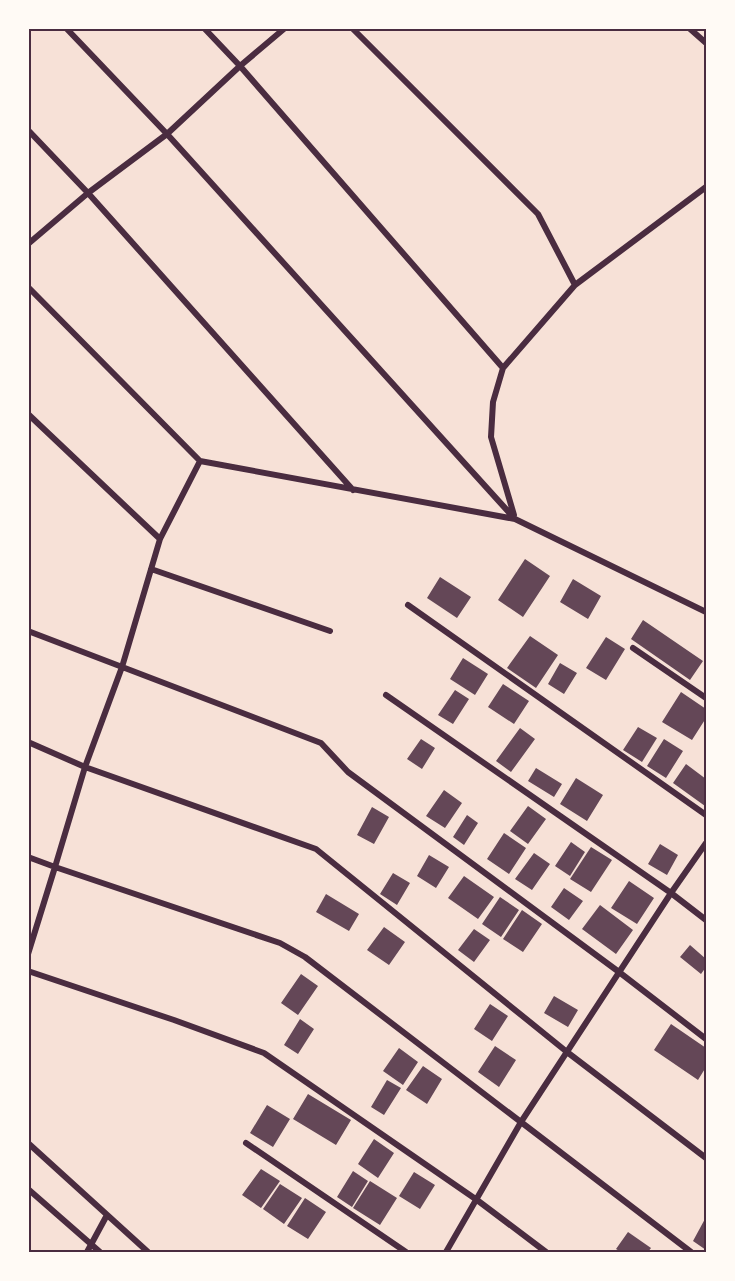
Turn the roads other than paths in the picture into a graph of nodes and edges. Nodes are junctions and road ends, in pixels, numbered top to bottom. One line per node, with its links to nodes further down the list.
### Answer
1 (66, 28): 9 (street)
2 (204, 28): 7 (street)
3 (285, 28): 7 (street)
4 (352, 28): 13 (street)
5 (689, 28): 6 (street)
6 (706, 44)
7 (240, 66): 9 (street); 15 (street)
8 (28, 130): 11 (street)
9 (167, 134): 11 (street); 19 (street)
10 (706, 187): 13 (street)
11 (88, 193): 12 (street); 18 (street)
12 (28, 244)
13 (575, 285): 15 (street)
14 (28, 287): 17 (street)
15 (502, 368): 19 (street)
16 (28, 414): 20 (street)
17 (200, 461): 18 (street); 20 (street)
18 (353, 490): 19 (street)
19 (515, 519): 23 (street)
20 (160, 539): 21 (street)
21 (151, 569): 25 (street); 27 (street)
22 (408, 605): 32 (street)
23 (706, 612)
24 (28, 631): 27 (street)
25 (330, 631)
26 (633, 648): 29 (street)
27 (122, 667): 31 (street); 40 (street)
28 (386, 695): 36 (street)
29 (706, 698)
30 (28, 742): 31 (street)
31 (85, 767): 35 (street); 42 (street)
32 (706, 815)
33 (706, 843): 36 (street)
34 (28, 857): 35 (street)
35 (55, 867): 38 (street); 43 (street)
36 (671, 892): 37 (street); 40 (street)
37 (706, 920)
38 (28, 954)
39 (28, 971): 48 (street)
40 (620, 972): 41 (street); 42 (street)
41 (706, 1039)
42 (567, 1052): 43 (street); 46 (street)
43 (522, 1122): 48 (street); 57 (street)
44 (28, 1143): 49 (street)
45 (246, 1143): 54 (street)
46 (706, 1158)
47 (28, 1189): 50 (street)
48 (477, 1200): 55 (street); 56 (street)
49 (107, 1215): 50 (street); 53 (street)
50 (91, 1245): 51 (street); 52 (street)
51 (87, 1252)
52 (100, 1252)
53 (148, 1252)
54 (406, 1252)
55 (446, 1252)
56 (546, 1252)
57 (691, 1252)

